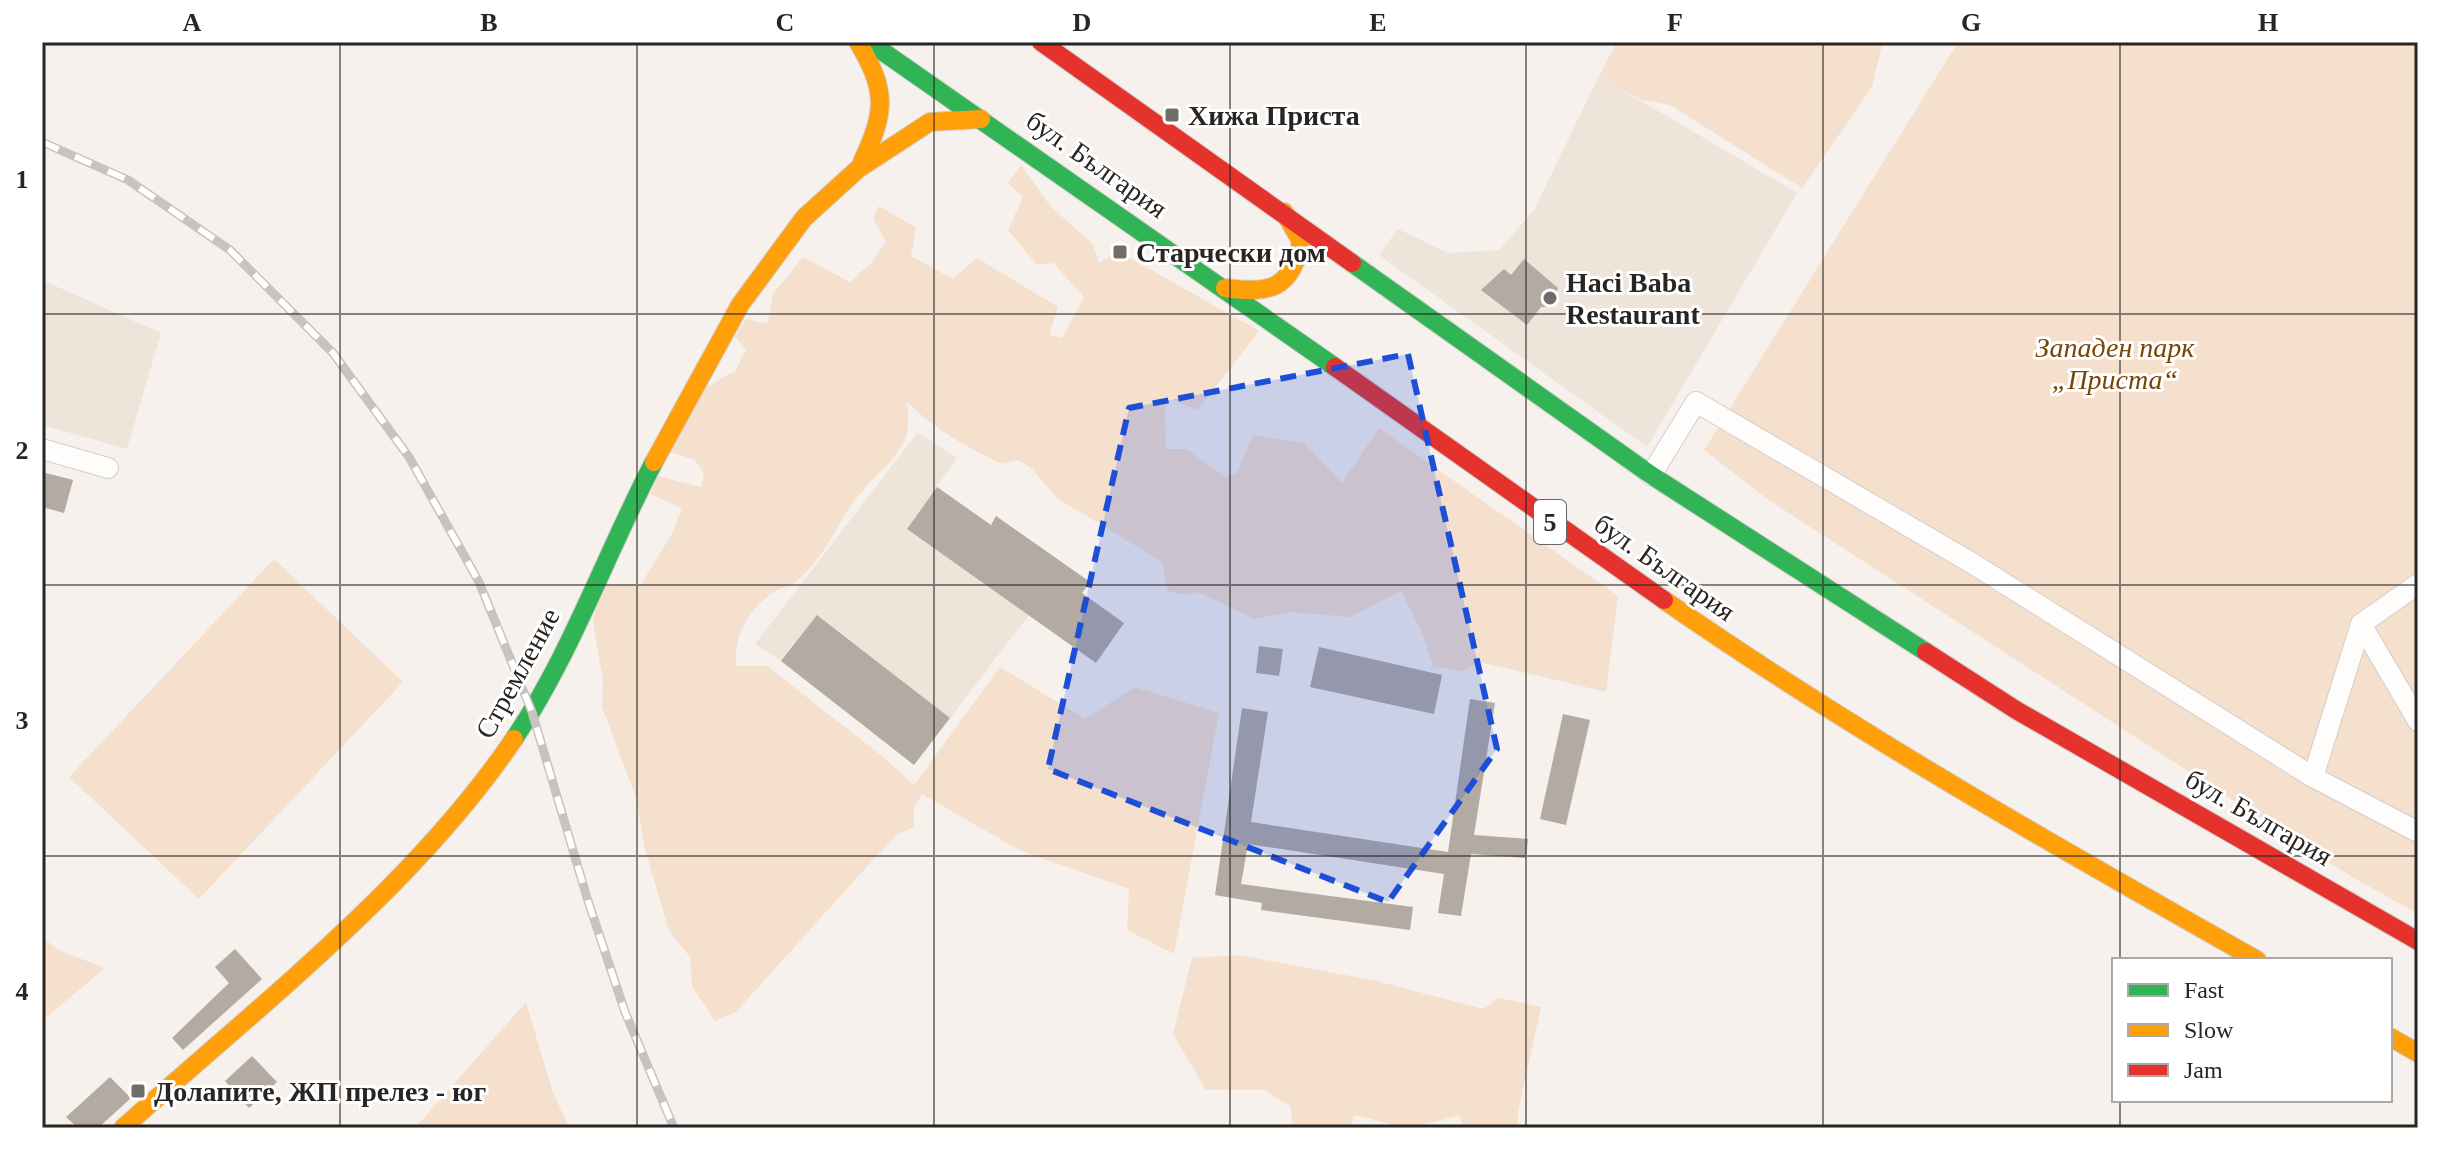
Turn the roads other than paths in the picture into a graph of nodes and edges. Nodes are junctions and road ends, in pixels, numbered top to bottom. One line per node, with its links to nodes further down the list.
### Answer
1 (858, 42): 5 (main road)
2 (869, 42): 4 (main road, бул. България / 5)
3 (1041, 42): 6 (main road, бул. България)
4 (981, 119): 5 (main road); 7 (main road, бул. България / 5)
5 (858, 169): 20 (main road, Стремление)
6 (1284, 212): 7 (main road); 10 (main road, бул. България)
7 (1225, 288): 17 (main road, бул. България / 5)
8 (42, 449): 9 (street)
9 (108, 468)
10 (1651, 475): 14 (street); 16 (main road, бул. България)
11 (2418, 584): 12 (street)
12 (2361, 624): 13 (street); 14 (street)
13 (2418, 721)
14 (2313, 777): 15 (street)
15 (2418, 832)
16 (2418, 941)
17 (2253, 958)
18 (2392, 1038): 19 (main road)
19 (2418, 1053)
20 (123, 1128)

